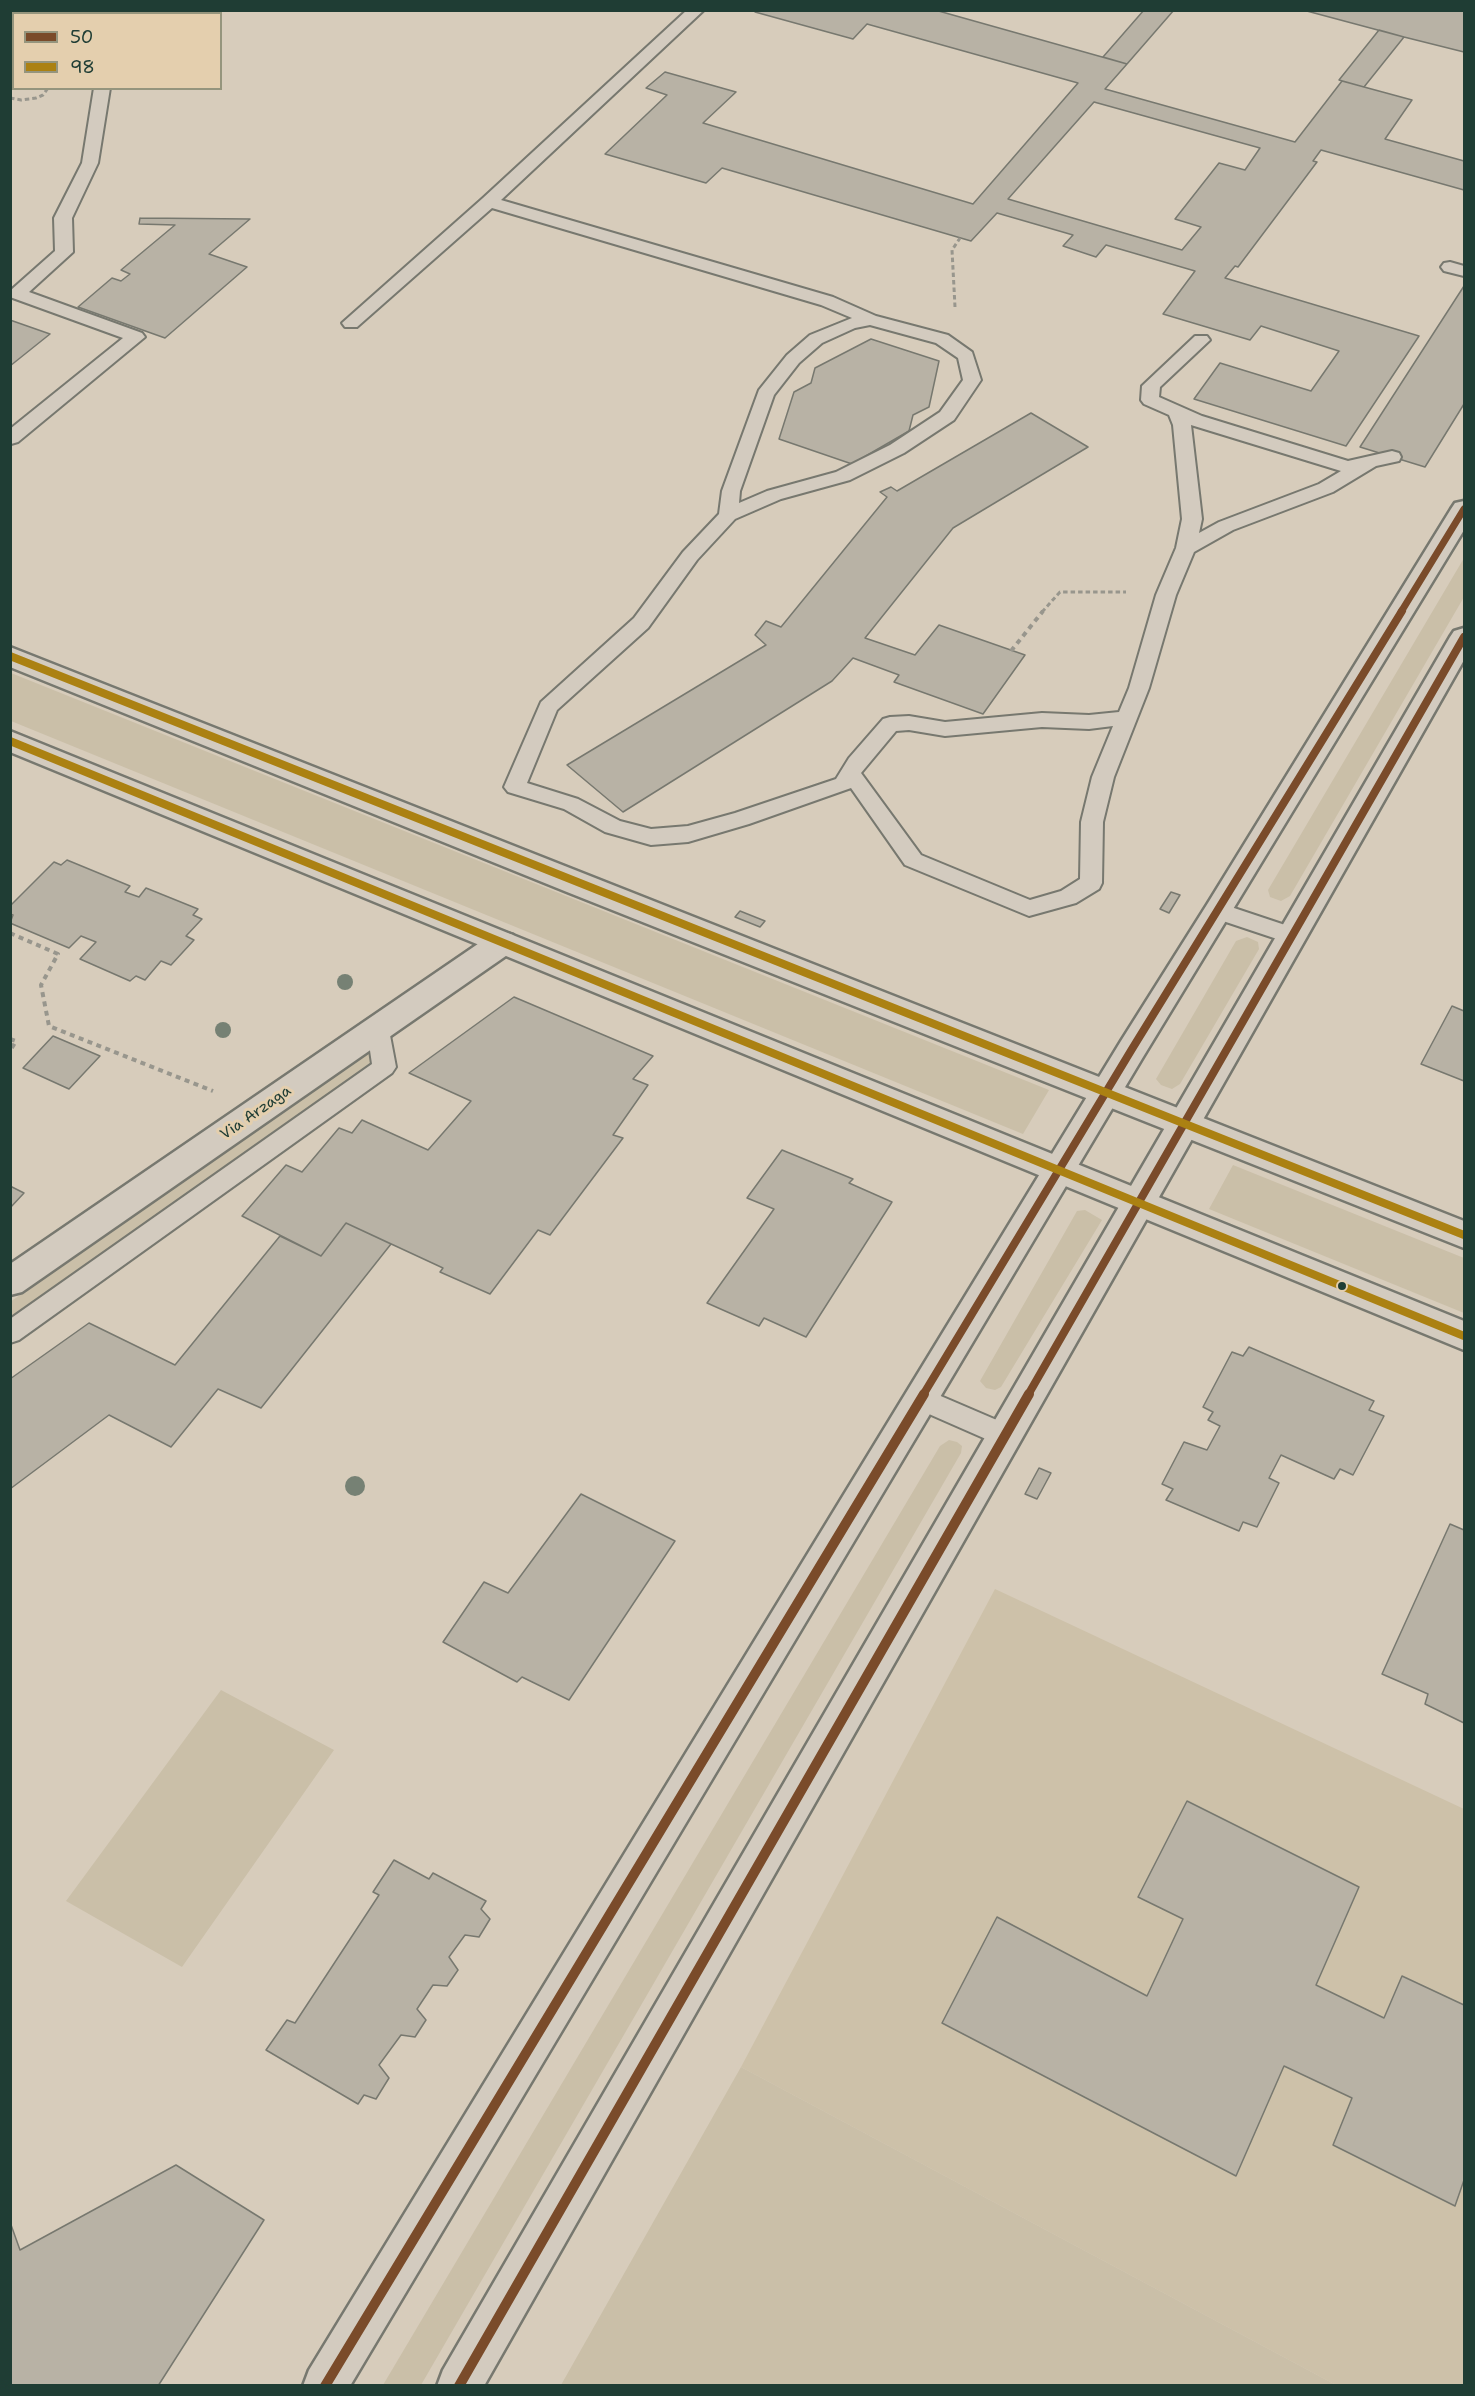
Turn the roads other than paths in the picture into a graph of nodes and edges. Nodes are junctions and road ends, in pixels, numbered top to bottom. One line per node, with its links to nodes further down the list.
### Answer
1 (697, 10): 3 (lane)
2 (102, 90): 8 (lane)
3 (489, 202): 4 (lane); 5 (lane)
4 (870, 320): 12 (lane); 12 (lane)
5 (351, 323)
6 (1201, 340): 7 (lane)
7 (1177, 412): 10 (lane); 13 (lane)
8 (11, 438)
9 (1392, 457): 10 (lane)
10 (1369, 463): 13 (lane)
11 (1464, 509): 19 (street)
12 (728, 515): 18 (lane)
13 (1186, 548): 16 (lane)
14 (1464, 638): 20 (street)
15 (10, 656): 23 (street)
16 (1127, 718): 18 (lane); 18 (lane)
17 (10, 741): 21 (street)
18 (849, 774)
19 (1219, 911): 20 (lane); 23 (street)
20 (1292, 936): 24 (street)
21 (502, 943): 22 (street, Via Arzaga); 25 (street)
22 (378, 1029): 28 (street, Via Arzaga); 29 (lane)
23 (1106, 1094): 24 (street); 25 (street)
24 (1184, 1123): 26 (street); 27 (street)
25 (1061, 1169): 26 (street); 31 (street)
26 (1138, 1202): 30 (street); 32 (street)
27 (1464, 1235)
28 (10, 1282)
29 (10, 1333)
30 (1464, 1336)
31 (922, 1399): 32 (lane); 33 (street)
32 (1004, 1435): 34 (street)
33 (325, 2385)
34 (459, 2385)

